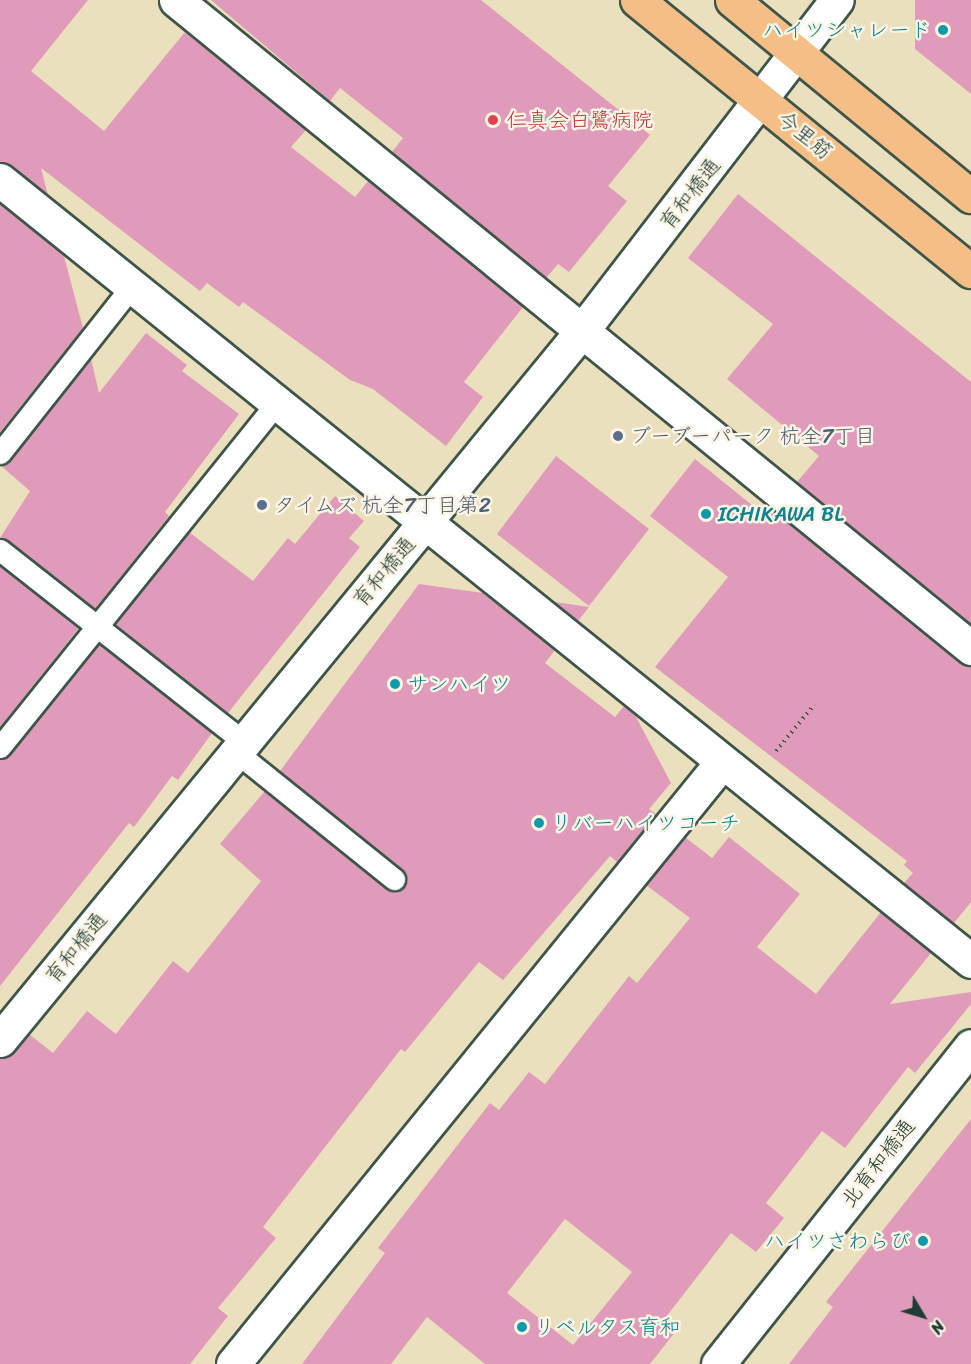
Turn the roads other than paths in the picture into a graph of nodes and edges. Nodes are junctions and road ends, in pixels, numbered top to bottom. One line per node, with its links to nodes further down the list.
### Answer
1 (176, 0): 11 (street)
2 (637, 0): 6 (main road, 今里筋)
3 (732, 0): 5 (main road)
4 (837, 0): 5 (street)
5 (796, 52): 6 (street, 育和橋通); 8 (main road)
6 (764, 101): 9 (main road, 今里筋); 11 (street, 育和橋通)
7 (0, 180): 10 (street)
8 (971, 196)
9 (971, 272)
10 (131, 287): 12 (street); 13 (lane)
11 (580, 332): 14 (street, 育和橋通); 17 (street)
12 (276, 404): 14 (street); 16 (lane)
13 (0, 453)
14 (424, 524): 19 (street, 育和橋通); 20 (street)
15 (0, 550): 16 (lane)
16 (97, 626): 18 (lane); 19 (lane)
17 (971, 648)
18 (0, 747)
19 (240, 747): 21 (lane); 23 (street, 育和橋通)
20 (722, 762): 22 (street); 25 (street)
21 (394, 879)
22 (971, 961)
23 (0, 1040)
24 (971, 1046): 26 (street, 北育和橋通)
25 (233, 1364)
26 (718, 1364)

